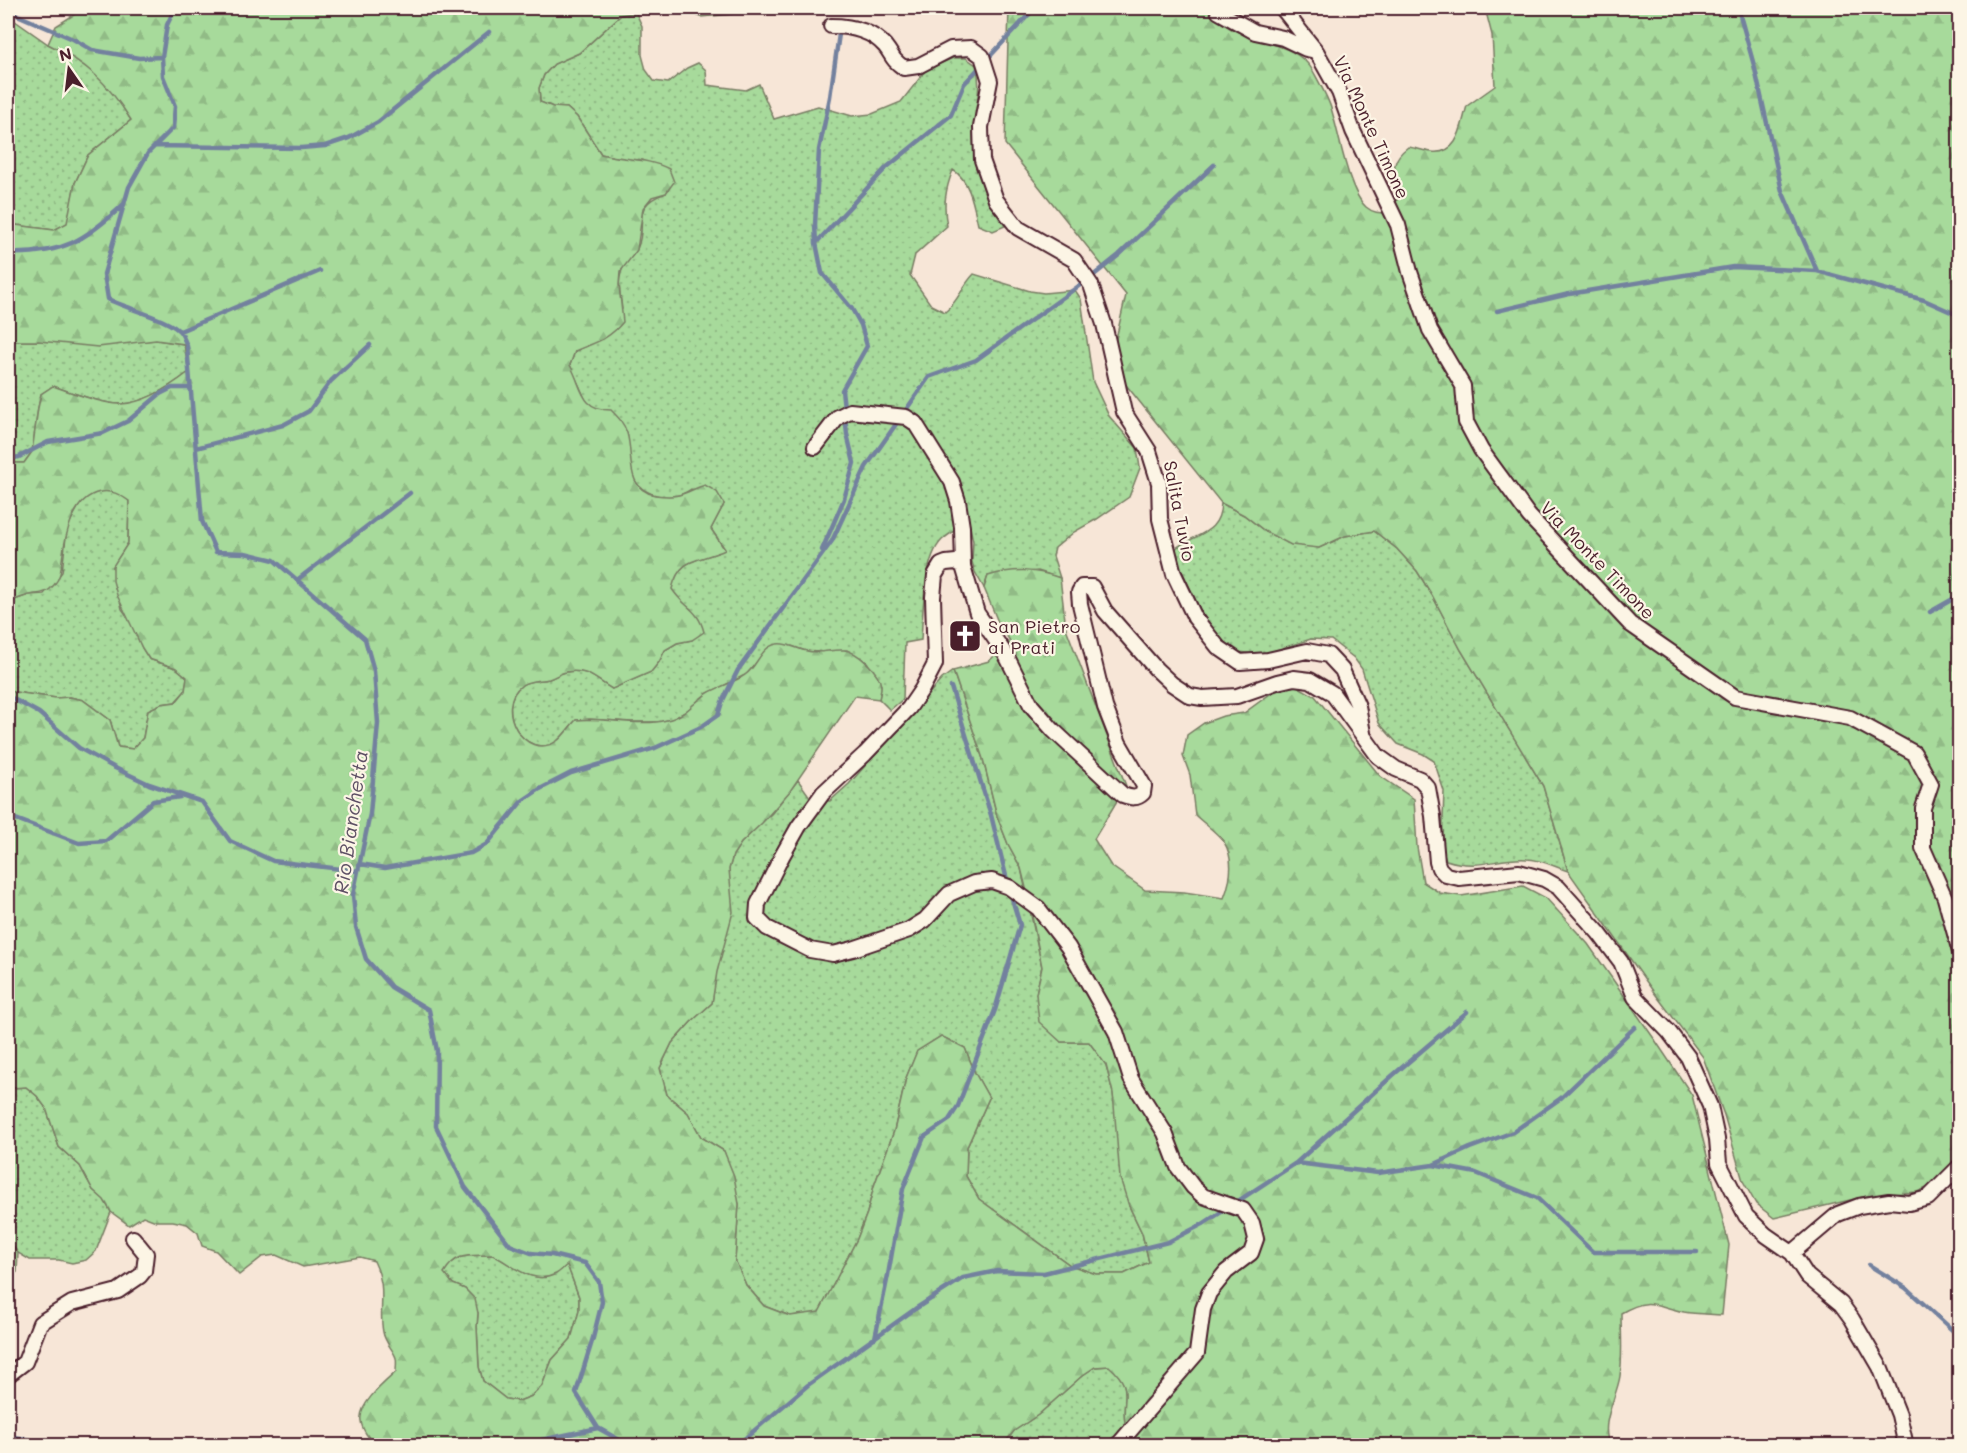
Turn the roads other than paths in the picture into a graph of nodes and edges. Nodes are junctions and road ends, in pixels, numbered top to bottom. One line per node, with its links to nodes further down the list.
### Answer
1 (1217, 8): 4 (street, Via Monte Timone)
2 (1282, 8): 4 (street, Via Monte Timone)
3 (831, 26): 7 (street, Salita Tuvio)
4 (1316, 51): 8 (street, Via Monte Timone)
5 (814, 447): 6 (street)
6 (963, 566): 7 (street); 13 (street)
7 (1364, 738): 11 (street, Salita Tuvio)
8 (1959, 952)
9 (1959, 1166): 11 (street)
10 (133, 1238): 12 (street)
11 (1792, 1253): 14 (street)
12 (8, 1375)
13 (1117, 1446)
14 (1906, 1446)

